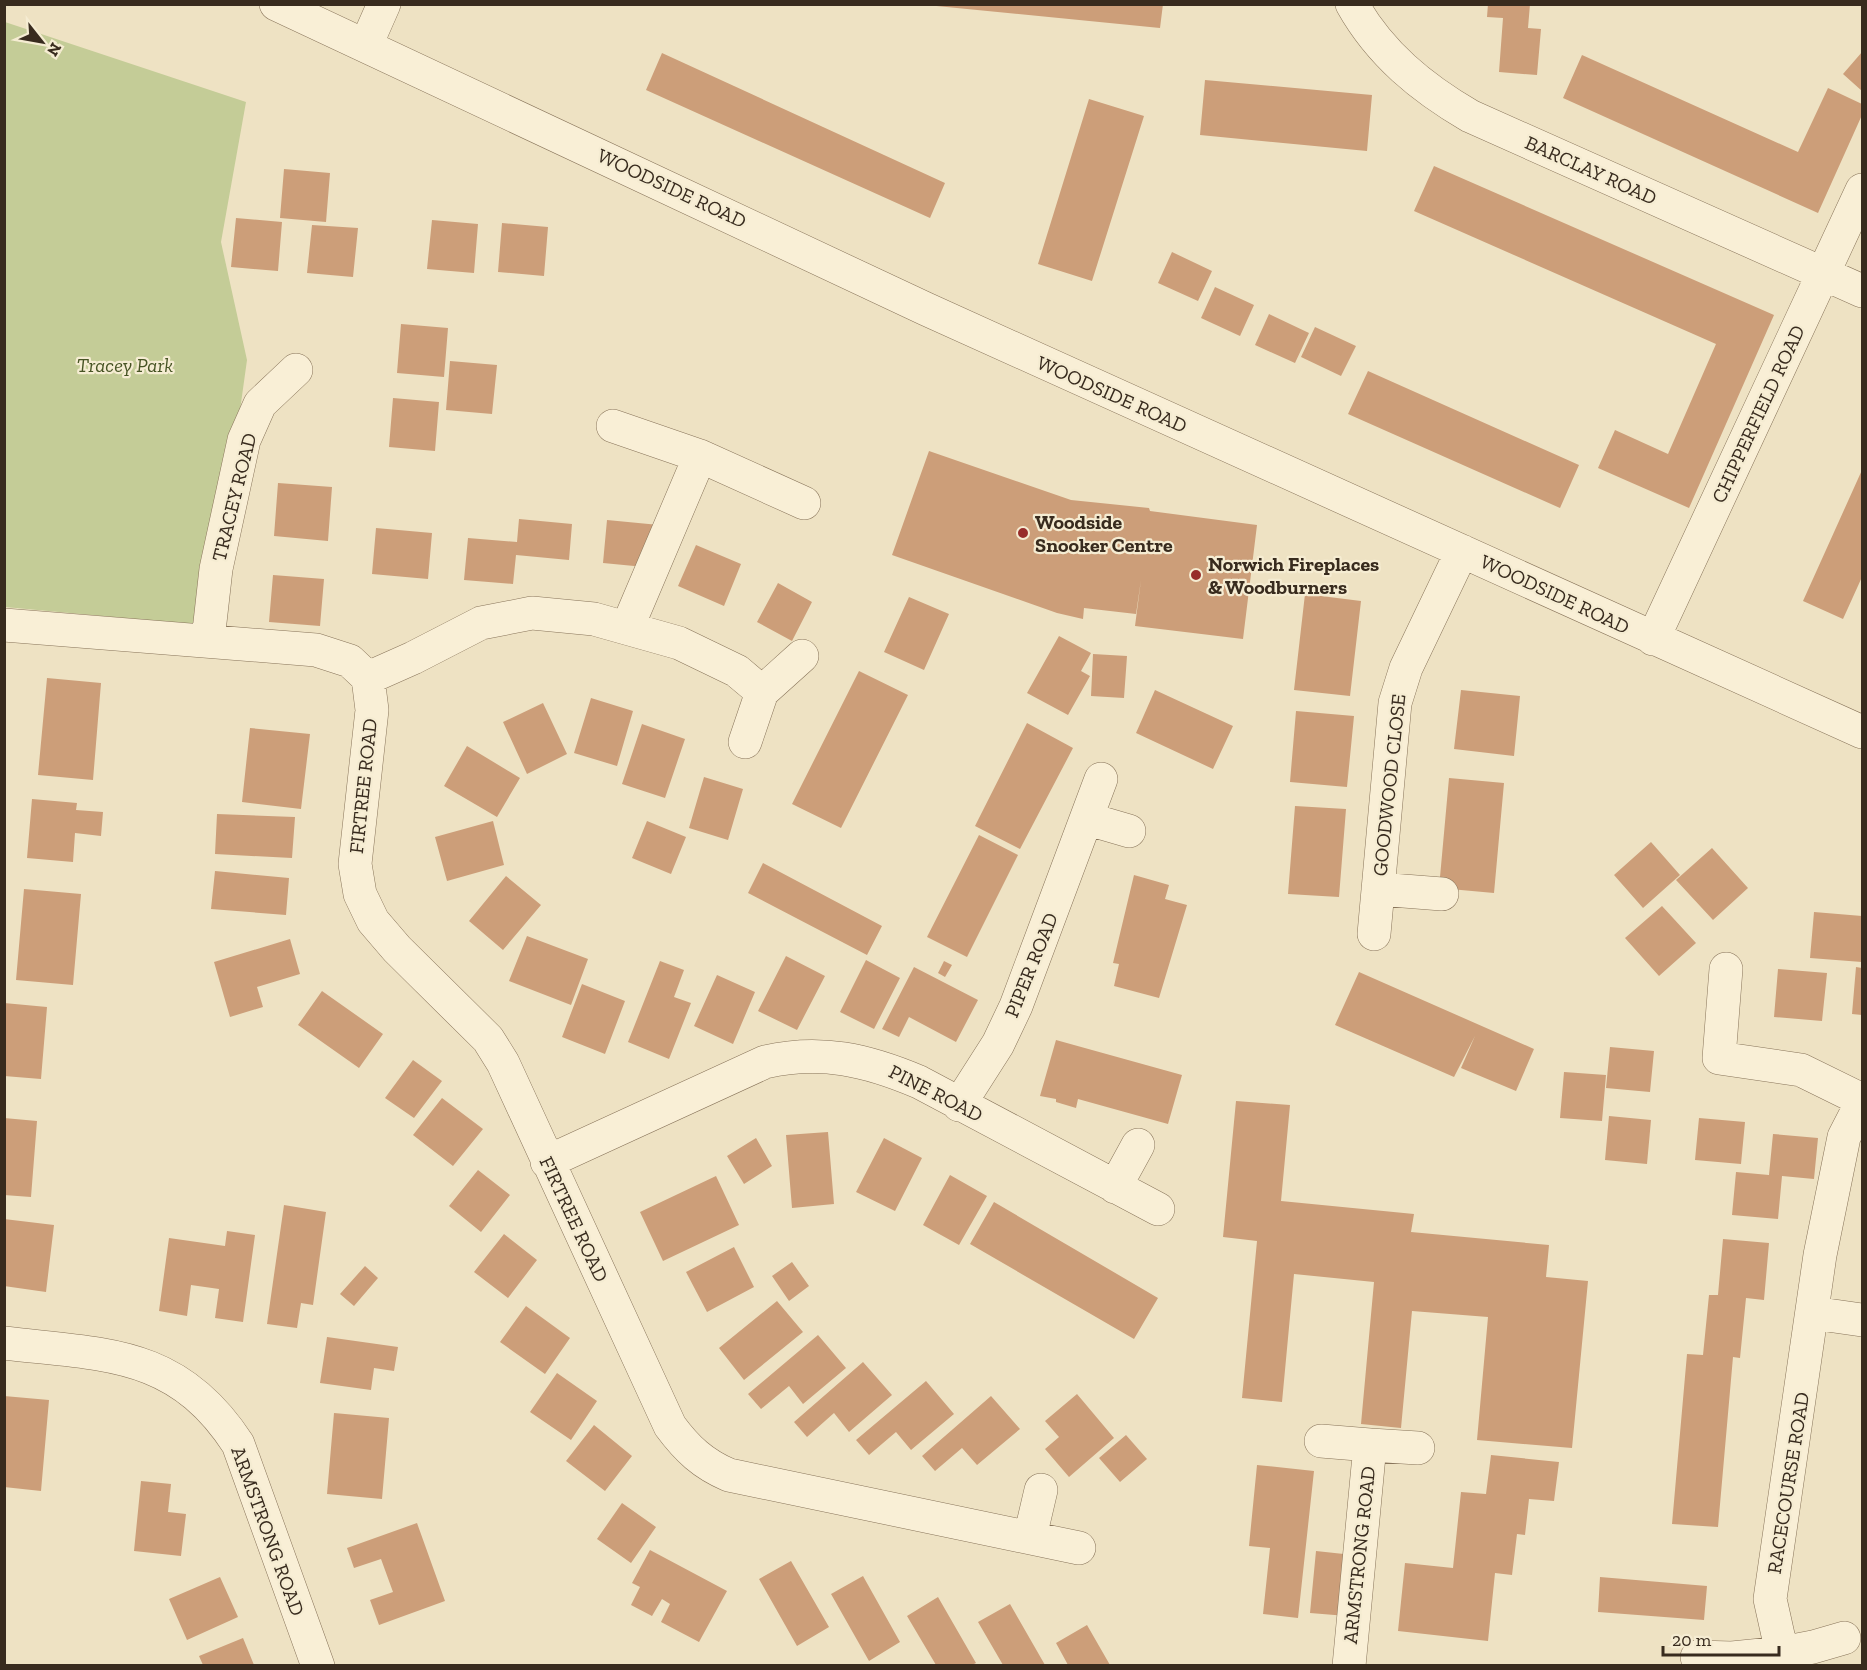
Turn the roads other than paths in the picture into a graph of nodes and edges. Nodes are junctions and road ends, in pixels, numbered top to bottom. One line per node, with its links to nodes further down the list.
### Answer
1 (276, 4): 4 (street, WOODSIDE ROAD)
2 (384, 4): 4 (street)
3 (1352, 4): 6 (street, BARCLAY ROAD)
4 (366, 45): 12 (street, WOODSIDE ROAD)
5 (1863, 190): 6 (street, CHIPPERFIELD ROAD)
6 (1823, 273): 7 (street, BARCLAY ROAD); 15 (street, CHIPPERFIELD ROAD)
7 (1863, 291)
8 (296, 370): 16 (street, TRACEY ROAD)
9 (613, 426): 10 (street)
10 (700, 456): 11 (street); 14 (street)
11 (804, 503)
12 (1462, 551): 15 (street, WOODSIDE ROAD); 25 (street, GOODWOOD CLOSE)
13 (4, 625): 16 (street)
14 (627, 628): 18 (street); 19 (street)
15 (1653, 639): 20 (street, WOODSIDE ROAD)
16 (208, 640): 18 (street)
17 (802, 656): 19 (street)
18 (368, 678): 32 (street, FIRTREE ROAD)
19 (762, 692): 21 (street)
20 (1863, 732)
21 (745, 742)
22 (1101, 779): 23 (street, PIPER ROAD)
23 (1088, 819): 24 (street); 30 (street, PIPER ROAD)
24 (1129, 831)
25 (1378, 889): 26 (street, GOODWOOD CLOSE); 27 (street, GOODWOOD CLOSE)
26 (1442, 894)
27 (1374, 934)
28 (1726, 969): 29 (street)
29 (1863, 1101): 35 (street, RACECOURSE ROAD)
30 (959, 1105): 32 (street, PINE ROAD); 33 (street, PINE ROAD)
31 (1138, 1144): 33 (street)
32 (547, 1162): 42 (street, FIRTREE ROAD)
33 (1116, 1188): 34 (street, PINE ROAD)
34 (1158, 1209)
35 (1813, 1313): 36 (street); 45 (street, RACECOURSE ROAD)
36 (1863, 1320)
37 (4, 1343): 47 (street, ARMSTRONG ROAD)
38 (1321, 1441): 39 (street, ARMSTRONG ROAD)
39 (1370, 1444): 40 (street, ARMSTRONG ROAD); 48 (street, ARMSTRONG ROAD)
40 (1418, 1448)
41 (1041, 1490): 42 (street)
42 (1029, 1537): 43 (street, FIRTREE ROAD)
43 (1080, 1548)
44 (1844, 1638): 45 (street)
45 (1782, 1653): 46 (street)
46 (1697, 1657)
47 (318, 1665)
48 (1348, 1665)

